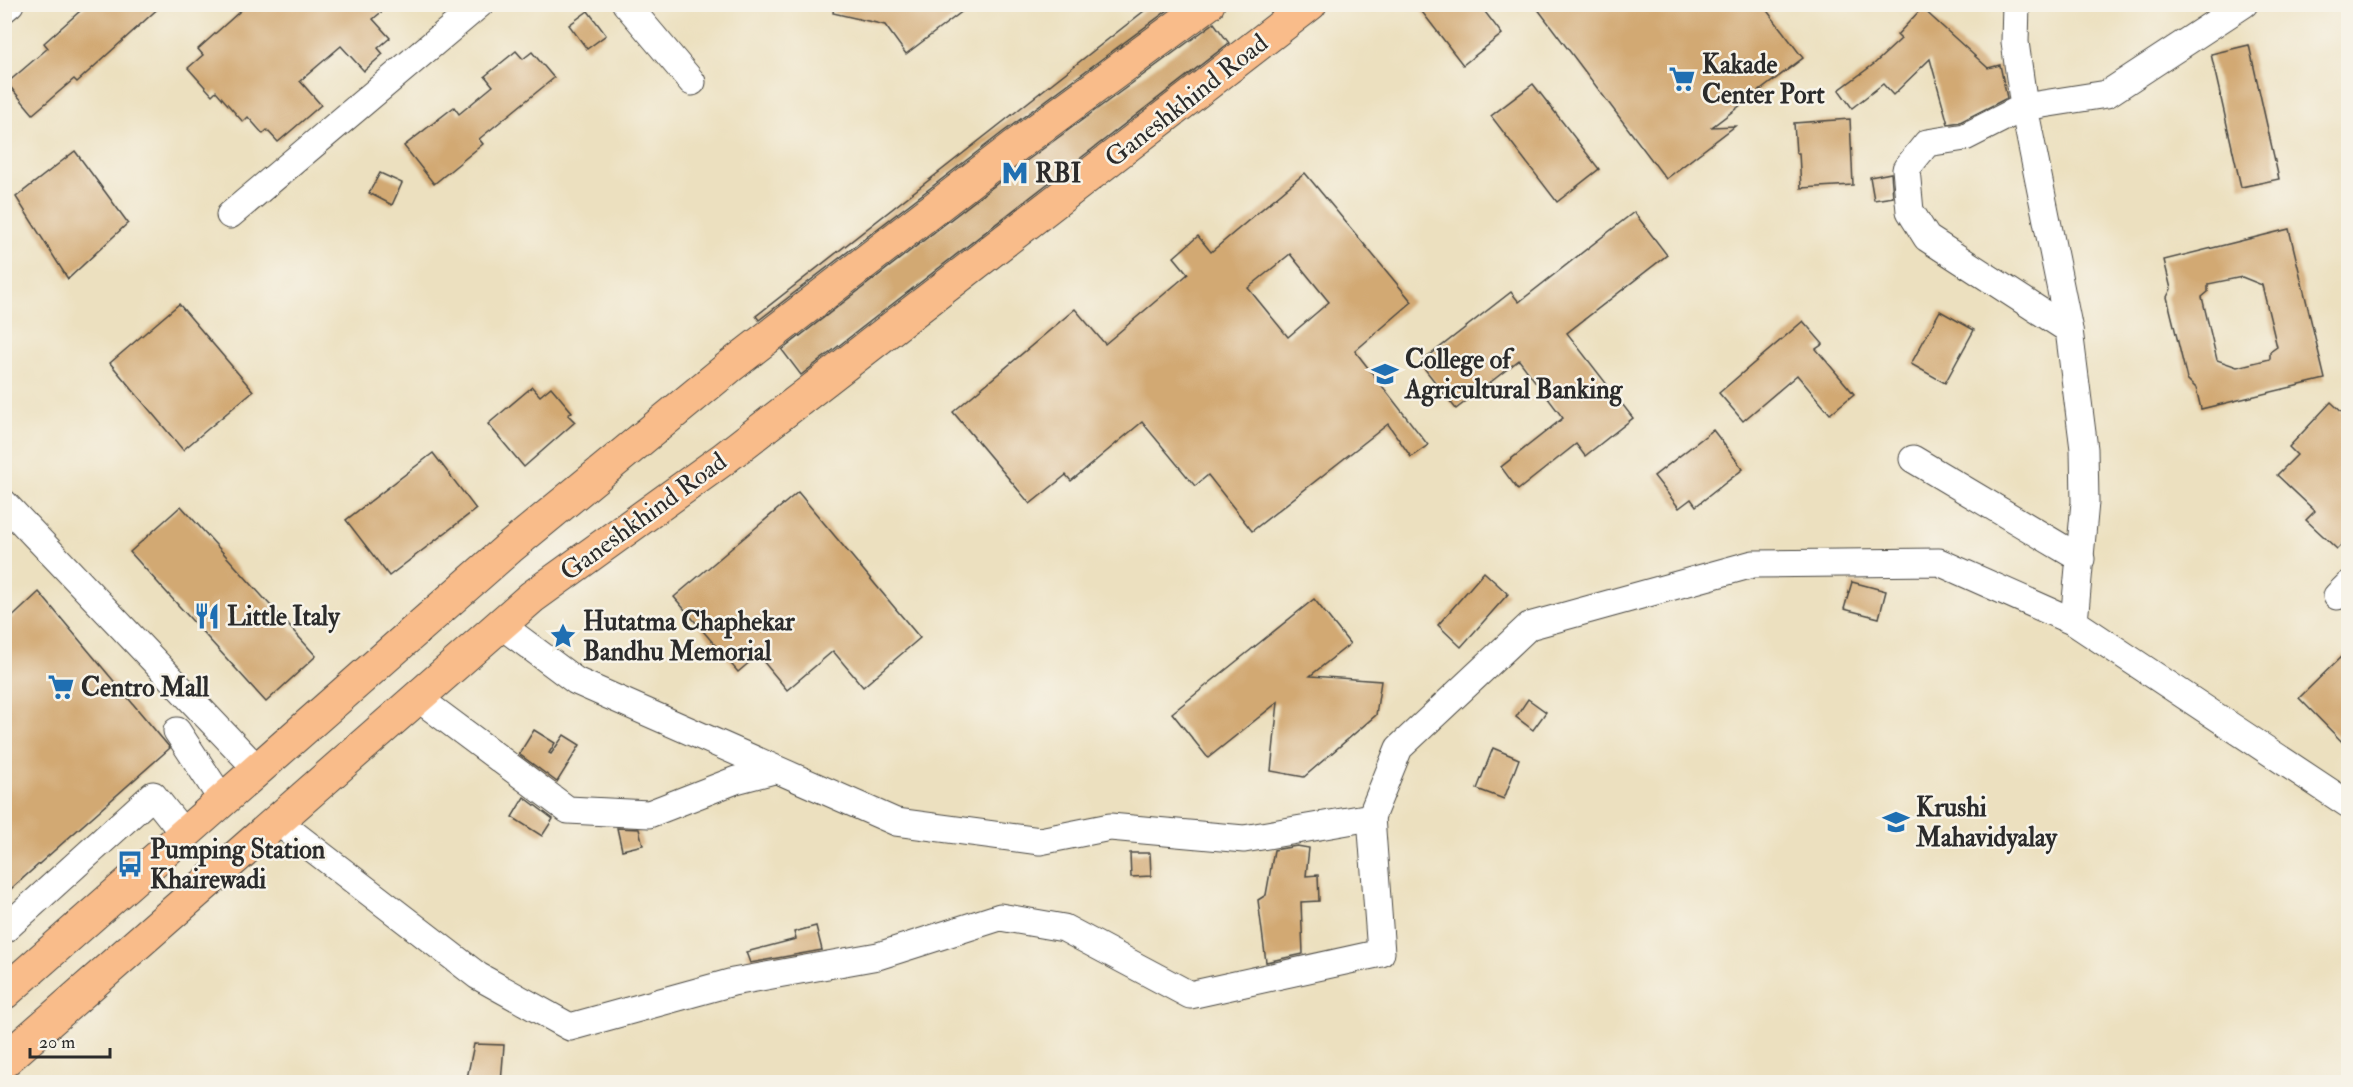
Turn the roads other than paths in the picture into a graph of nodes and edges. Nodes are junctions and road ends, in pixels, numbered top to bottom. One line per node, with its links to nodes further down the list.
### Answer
1 (10, 4): 8 (street)
2 (480, 4): 11 (street)
3 (626, 4): 9 (street)
4 (1208, 4): 15 (main road)
5 (1310, 4): 17 (main road, Ganeshkhind Road)
6 (2016, 4): 10 (street)
7 (2244, 4): 10 (street)
8 (4, 9)
9 (692, 82)
10 (2024, 107): 12 (street); 12 (street)
11 (230, 215)
12 (2069, 330): 16 (street)
13 (1913, 459): 16 (street)
14 (4, 503): 22 (street)
15 (498, 558): 17 (main road); 22 (main road)
16 (2081, 559): 18 (street)
17 (532, 597): 19 (main road, Ganeshkhind Road)
18 (2074, 622): 25 (street); 26 (street)
19 (501, 625): 20 (main road, Ganeshkhind Road); 23 (street)
20 (418, 698): 23 (street); 27 (main road, Ganeshkhind Road)
21 (177, 731): 24 (street)
22 (258, 770): 24 (main road)
23 (774, 770): 26 (street)
24 (223, 801): 28 (main road)
25 (2349, 804)
26 (1371, 817): 27 (street)
27 (278, 821): 31 (main road, Ganeshkhind Road)
28 (184, 834): 29 (street); 30 (main road)
29 (4, 930)
30 (4, 993)
31 (4, 1061)

